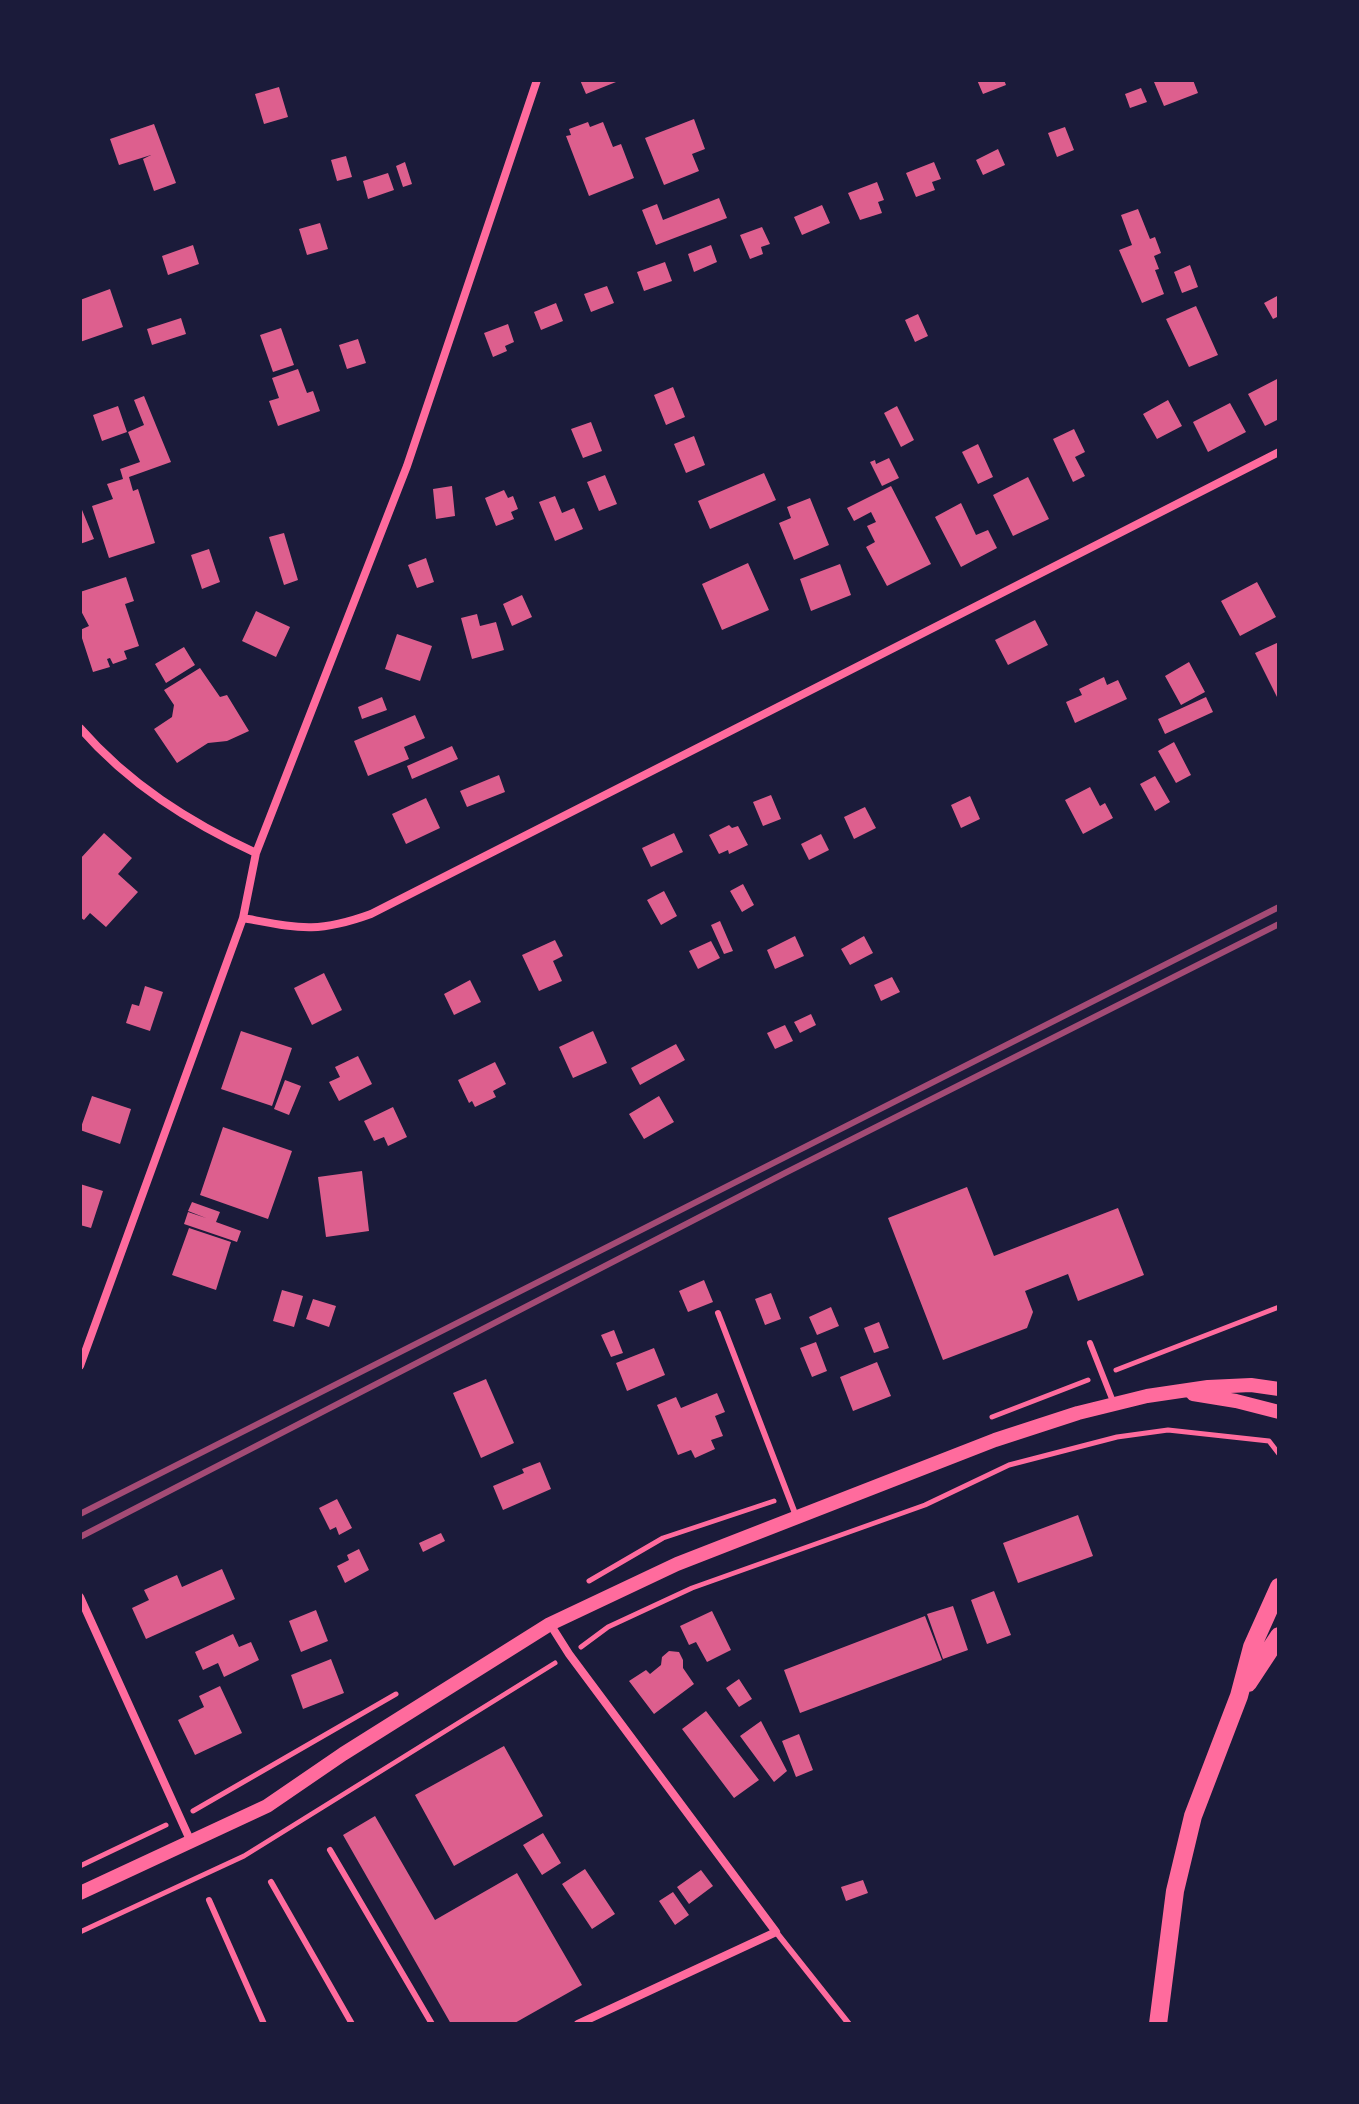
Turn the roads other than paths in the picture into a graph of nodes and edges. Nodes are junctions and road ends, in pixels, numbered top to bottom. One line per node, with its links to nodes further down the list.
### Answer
1 (537, 80): 4 (street)
2 (1279, 452): 5 (street)
3 (80, 728): 4 (street)
4 (256, 853): 5 (street)
5 (243, 918): 8 (street)
6 (718, 1313): 13 (lane)
7 (1090, 1343): 11 (lane)
8 (80, 1366)
9 (1279, 1389): 10 (street)
10 (1181, 1393): 11 (street); 12 (street)
11 (1114, 1404): 13 (street)
12 (1279, 1412)
13 (796, 1516): 16 (street)
14 (1279, 1587): 18 (main road)
15 (80, 1597): 19 (street)
16 (550, 1624): 19 (street); 24 (street)
17 (1279, 1636): 18 (main road)
18 (1239, 1696): 30 (main road)
19 (191, 1843): 22 (street)
20 (330, 1850): 27 (lane)
21 (271, 1882): 26 (lane)
22 (80, 1893)
23 (209, 1900): 25 (lane)
24 (776, 1932): 28 (street); 29 (lane)
25 (264, 2024)
26 (352, 2024)
27 (432, 2024)
28 (578, 2024)
29 (849, 2024)
30 (1158, 2024)

